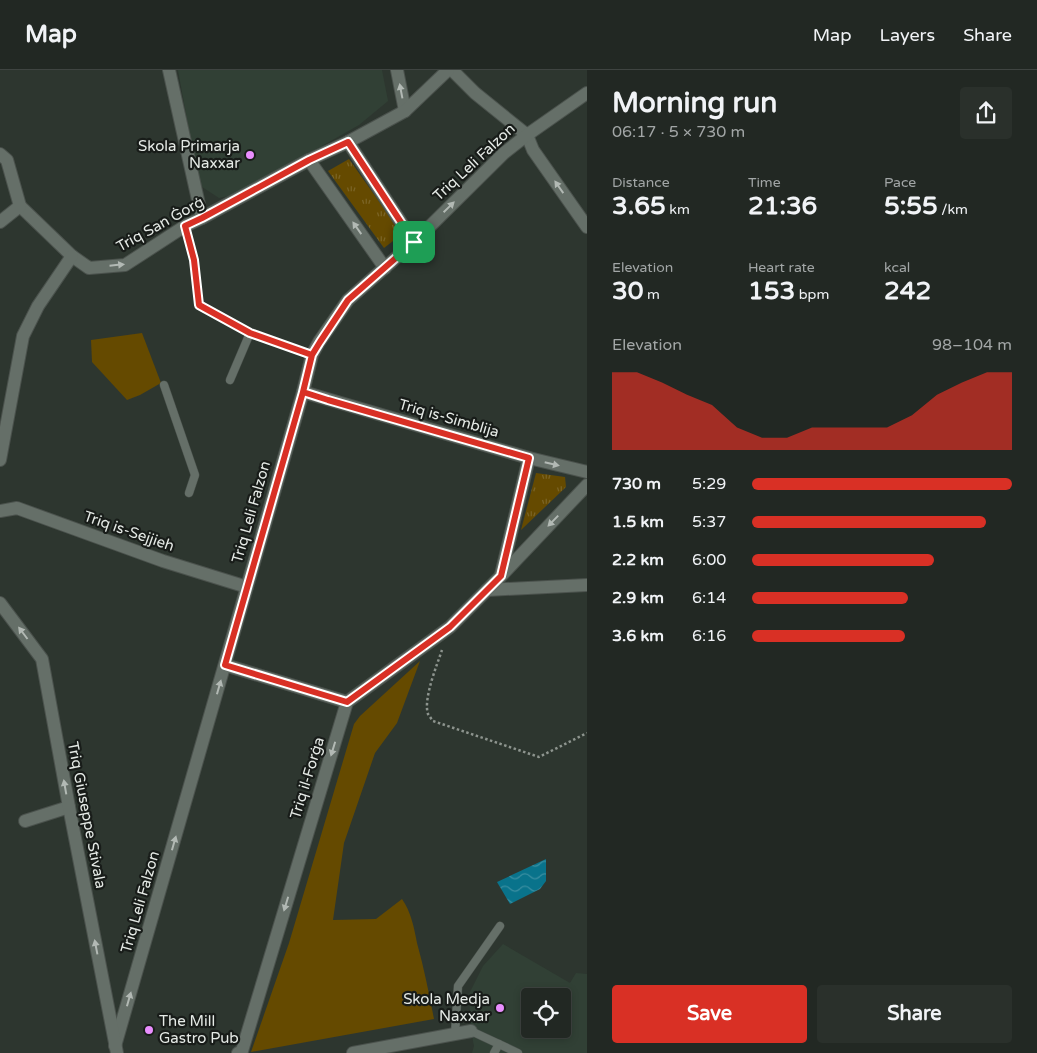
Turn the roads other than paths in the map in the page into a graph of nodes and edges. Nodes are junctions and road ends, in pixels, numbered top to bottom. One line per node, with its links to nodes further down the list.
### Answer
1 (169, 70): 12 (street)
2 (397, 70): 6 (street, one-way to 2)
3 (448, 70): 6 (street, Triq San Ġorġ)
4 (452, 70): 7 (street)
5 (587, 93): 7 (street, Triq Leli Falzon)
6 (405, 111): 8 (street, Triq San Ġorġ)
7 (526, 135): 15 (street, one-way to 7); 16 (street, Triq Leli Falzon, one-way to 7)
8 (348, 142): 10 (street, Triq San Ġorġ); 16 (street)
9 (0, 154): 11 (street)
10 (309, 160): 12 (street, Triq San Ġorġ); 18 (street, one-way to 10)
11 (20, 206): 13 (street); 17 (street, Triq San Ġorġ)
12 (202, 218): 14 (street, Triq San Ġorġ)
13 (0, 222)
14 (185, 226): 17 (street, Triq San Ġorġ, one-way to 14); 19 (lane)
15 (587, 227)
16 (414, 242): 18 (street, Triq Leli Falzon)
17 (72, 256): 25 (street)
18 (385, 268): 20 (street, Triq Leli Falzon)
19 (250, 333): 20 (lane); 21 (lane)
20 (312, 355): 23 (street, Triq Leli Falzon)
21 (230, 380)
22 (164, 385): 28 (lane)
23 (303, 392): 24 (street, Triq is-Simblija); 32 (street, Triq Leli Falzon)
24 (529, 458): 26 (street, Triq is-Simblija, one-way to 26); 30 (street)
25 (0, 460)
26 (587, 472)
27 (587, 486): 30 (street, one-way to 30)
28 (189, 493)
29 (0, 511): 32 (street, Triq is-Sejjieh)
30 (501, 576): 33 (street)
31 (587, 585): 33 (street)
32 (247, 587): 35 (street, Triq Leli Falzon)
33 (487, 590): 36 (street)
34 (0, 603): 37 (street, Triq Giuseppe Stivala, one-way to 34)
35 (225, 665): 36 (street); 43 (street, Triq Leli Falzon, one-way to 35)
36 (347, 702): 44 (street, Triq il-Forġa, one-way to 44)
37 (69, 807): 38 (street); 43 (street, Triq Giuseppe Stivala, one-way to 37)
38 (24, 821)
39 (500, 926): 41 (lane)
40 (470, 1031): 41 (street); 42 (lane)
41 (455, 1034): 45 (street)
42 (499, 1044): 46 (lane); 47 (lane)
43 (116, 1049)
44 (240, 1052)
45 (353, 1053)
46 (494, 1053)
47 (518, 1053)

